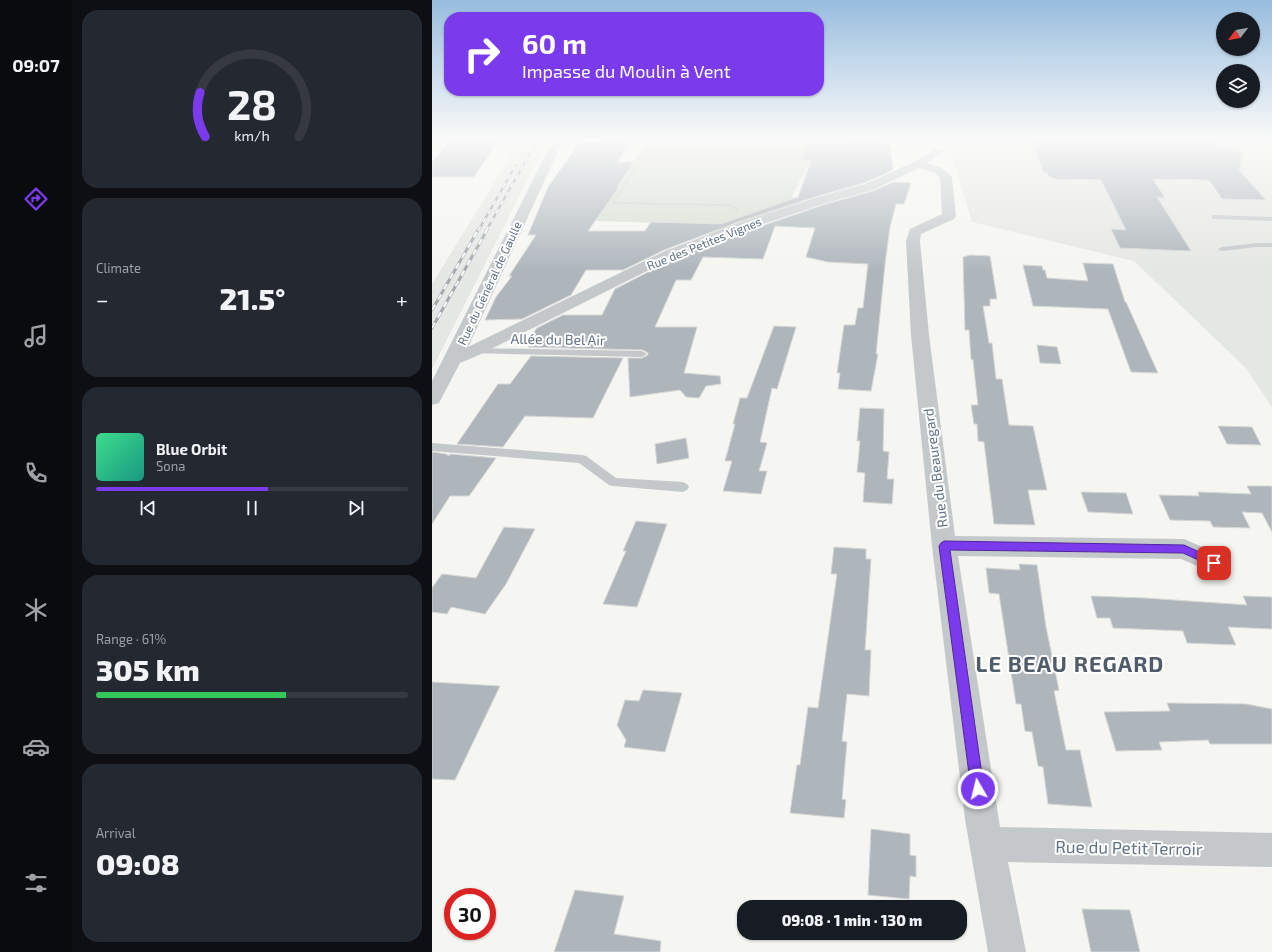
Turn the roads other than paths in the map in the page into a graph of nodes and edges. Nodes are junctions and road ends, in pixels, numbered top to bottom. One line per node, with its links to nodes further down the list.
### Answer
1 (537, 183): 10 (street, Rue du Général de Gaulle)
2 (876, 183): 8 (street, Rue des Petites Vignes)
3 (946, 183): 14 (street, Rue du Beauregard)
4 (1215, 216): 5 (lane)
5 (1272, 219)
6 (1272, 245): 7 (lane)
7 (1222, 249)
8 (473, 351): 9 (lane, Allée du Bel Air); 10 (street, Rue des Petites Vignes)
9 (642, 354)
10 (454, 359): 11 (street, Rue du Général de Gaulle)
11 (432, 399)
12 (432, 447): 13 (lane)
13 (683, 487)
14 (944, 546): 15 (street); 16 (street, Rue du Beauregard)
15 (1214, 563)
16 (986, 844): 17 (street, Rue du Petit Terroir); 18 (street, Rue du Beauregard)
17 (1272, 850)
18 (1007, 952)

